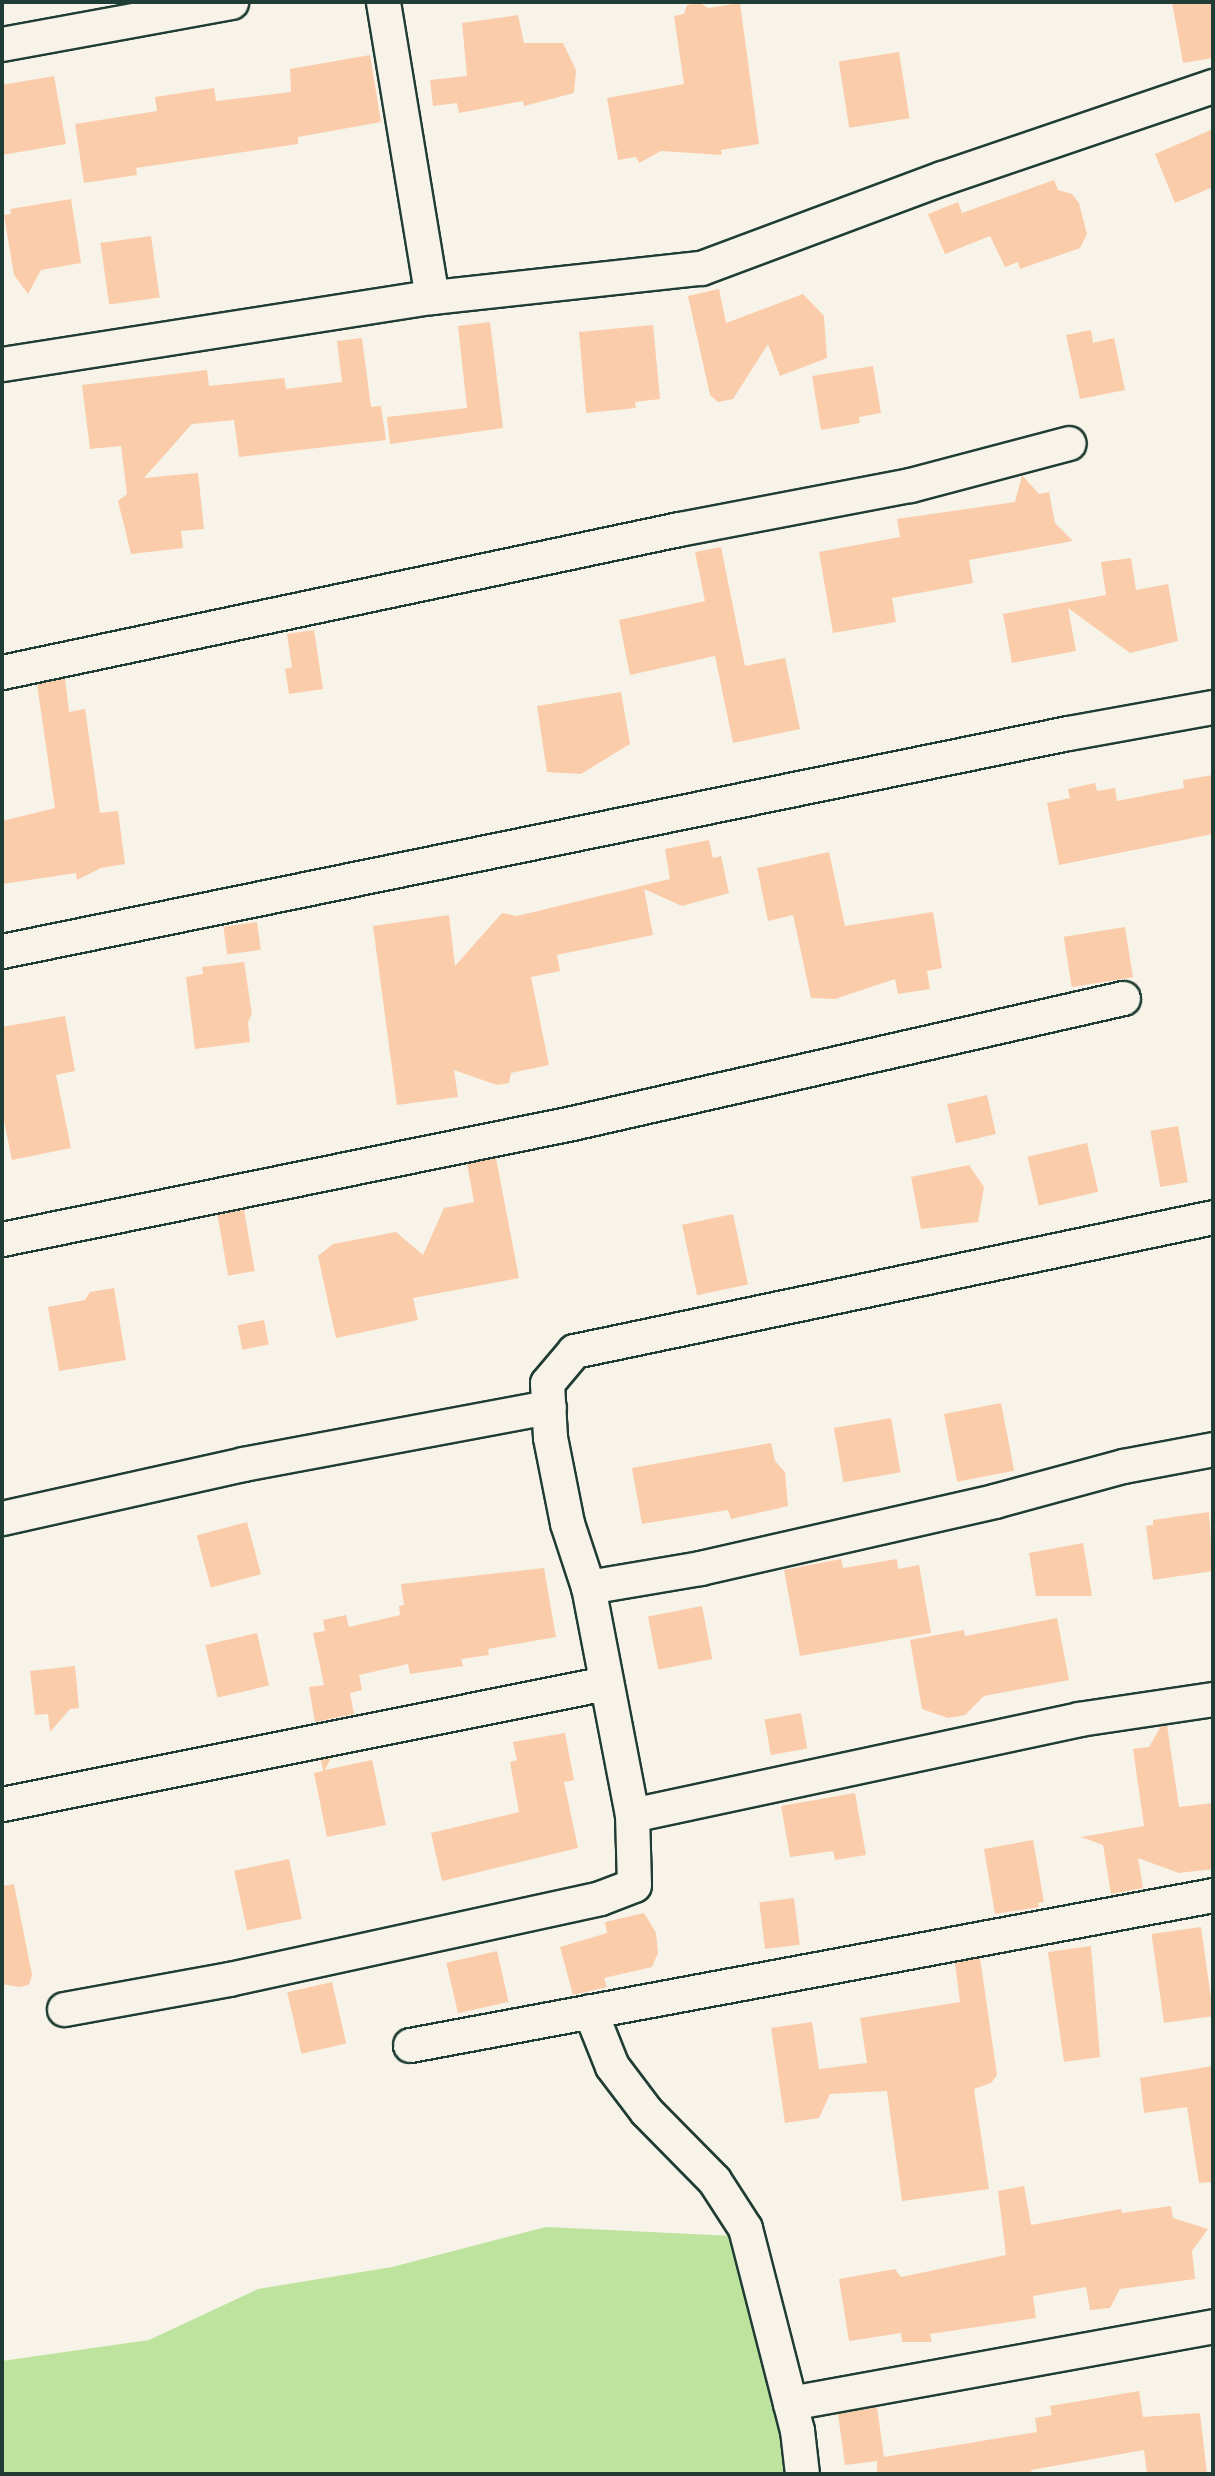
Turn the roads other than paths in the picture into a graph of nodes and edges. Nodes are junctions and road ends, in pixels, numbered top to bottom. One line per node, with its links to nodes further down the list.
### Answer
1 (231, 2): 3 (street)
2 (383, 2): 5 (street)
3 (2, 44)
4 (1213, 86): 5 (street)
5 (432, 297): 6 (street)
6 (2, 364)
7 (1069, 443): 8 (street)
8 (2, 672)
9 (1213, 708): 10 (street)
10 (2, 951)
11 (1123, 998): 13 (street)
12 (1213, 1217): 14 (street)
13 (2, 1240)
14 (549, 1408): 16 (street); 17 (street)
15 (1213, 1449): 17 (street)
16 (2, 1518)
17 (588, 1587): 18 (street)
18 (606, 1683): 20 (street); 21 (street)
19 (1213, 1699): 21 (street)
20 (2, 1804)
21 (632, 1815): 23 (street)
22 (1213, 1895): 24 (street)
23 (64, 2009)
24 (590, 2011): 25 (street); 27 (street)
25 (410, 2045)
26 (1213, 2326): 27 (street)
27 (790, 2403): 28 (street)
28 (802, 2474)

